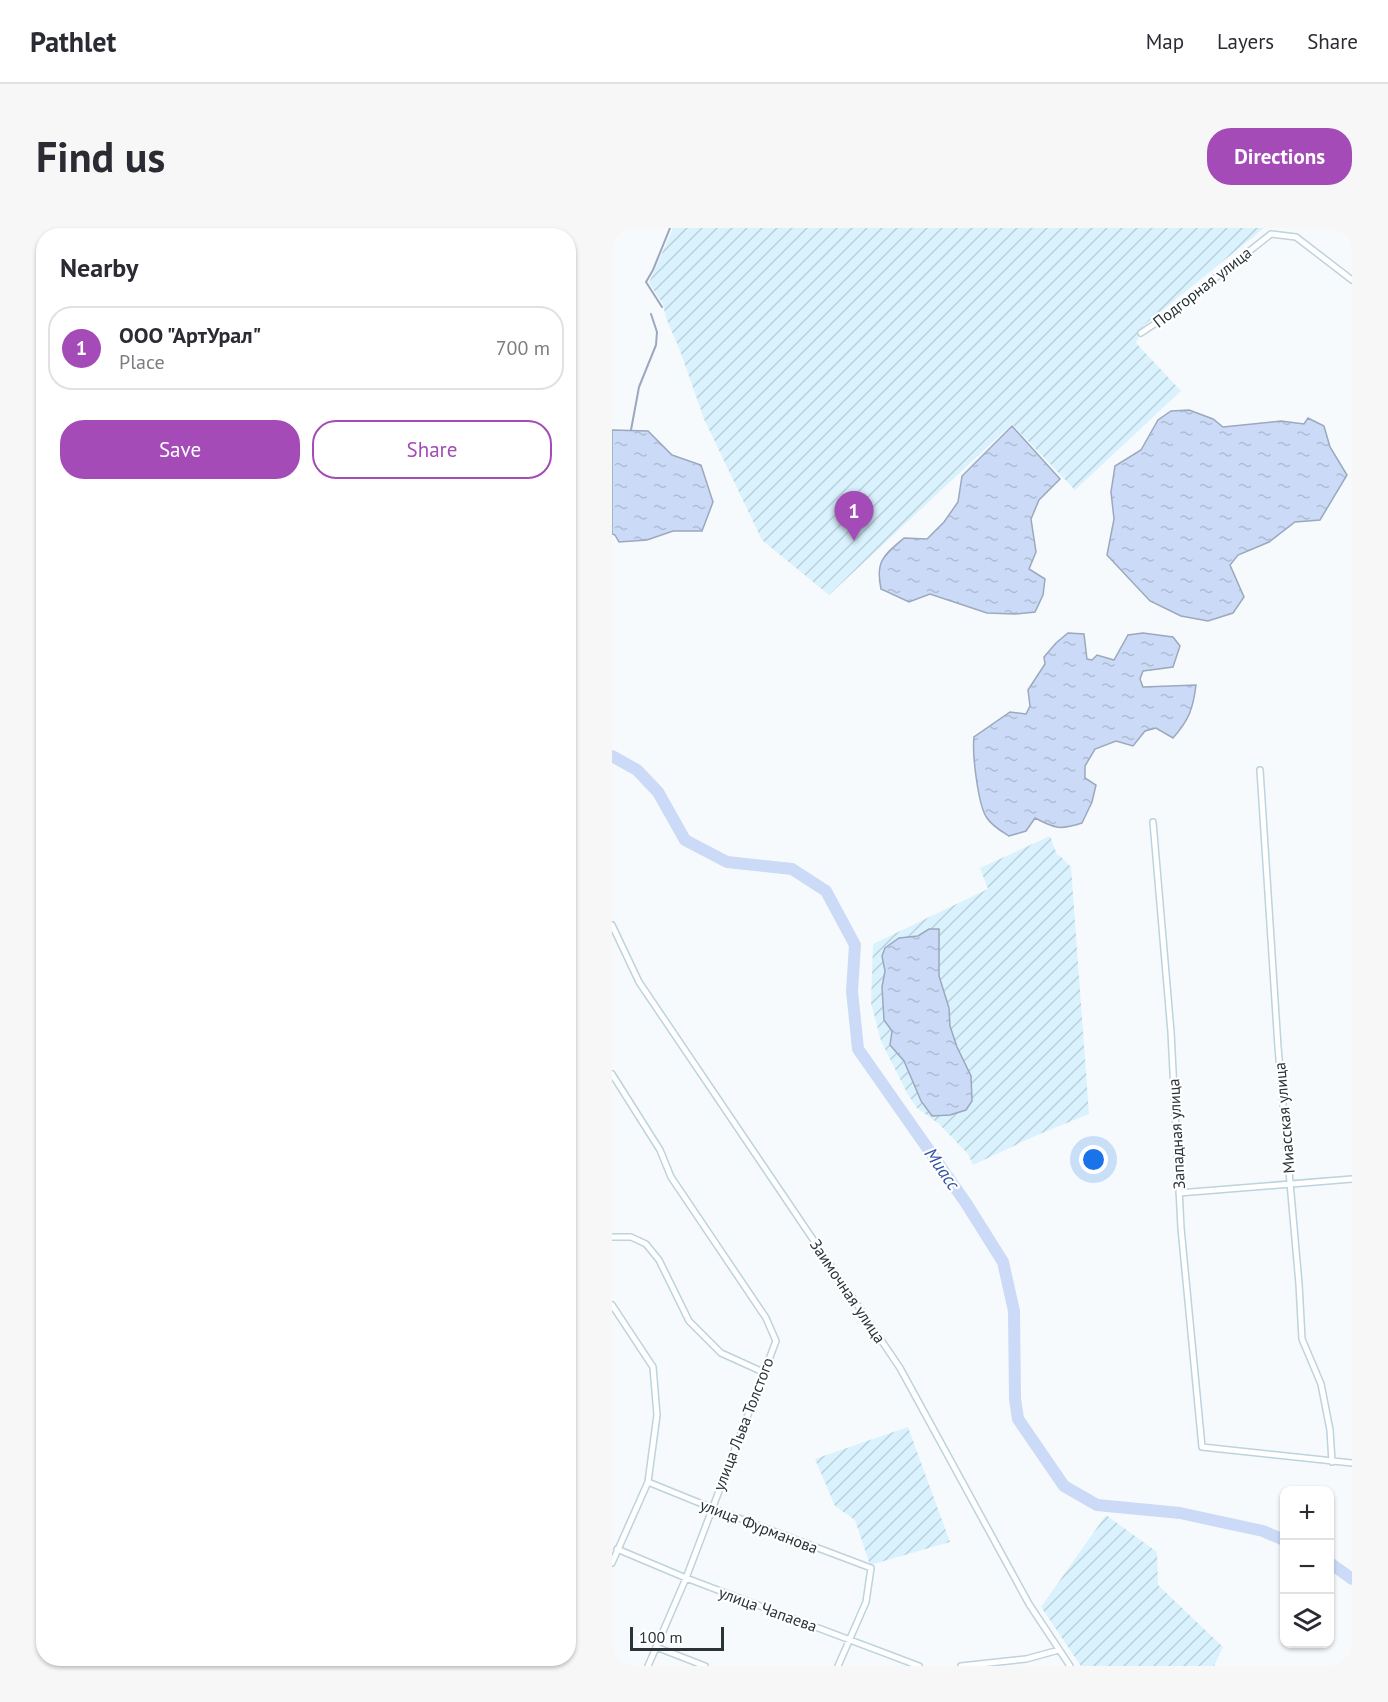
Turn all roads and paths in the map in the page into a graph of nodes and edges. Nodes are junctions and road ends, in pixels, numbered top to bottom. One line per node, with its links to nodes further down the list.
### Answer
1 (1352, 280): 2 (street, Подгорная улица)
2 (1141, 333)
3 (1260, 770): 8 (street, Миасская улица)
4 (1153, 822): 9 (street, Западная улица)
5 (612, 925): 22 (street, Заимочная улица)
6 (612, 1074): 12 (street, улица Льва Толстого)
7 (1352, 1179): 8 (street)
8 (1289, 1183): 9 (street); 13 (street, Миасская улица)
9 (1179, 1192): 13 (street, Западная улица)
10 (612, 1237): 12 (street)
11 (612, 1305): 15 (street)
12 (762, 1372): 16 (street, улица Льва Толстого)
13 (1332, 1462): 14 (street)
14 (1352, 1463)
15 (648, 1482): 16 (street, улица Фурманова); 17 (street)
16 (712, 1508): 19 (street, улица Льва Толстого); 20 (street, улица Фурманова)
17 (617, 1549): 18 (street); 19 (street, улица Чапаева)
18 (612, 1563)
19 (686, 1578): 20 (street, улица Чапаева); 21 (street, улица Льва Толстого)
20 (850, 1639): 25 (street); 26 (street, улица Чапаева)
21 (656, 1647): 23 (street, улица Льва Толстого); 24 (street)
22 (1059, 1650): 27 (street); 28 (street, Заимочная улица)
23 (648, 1666)
24 (705, 1666)
25 (838, 1666)
26 (919, 1666)
27 (961, 1666)
28 (1070, 1666)

